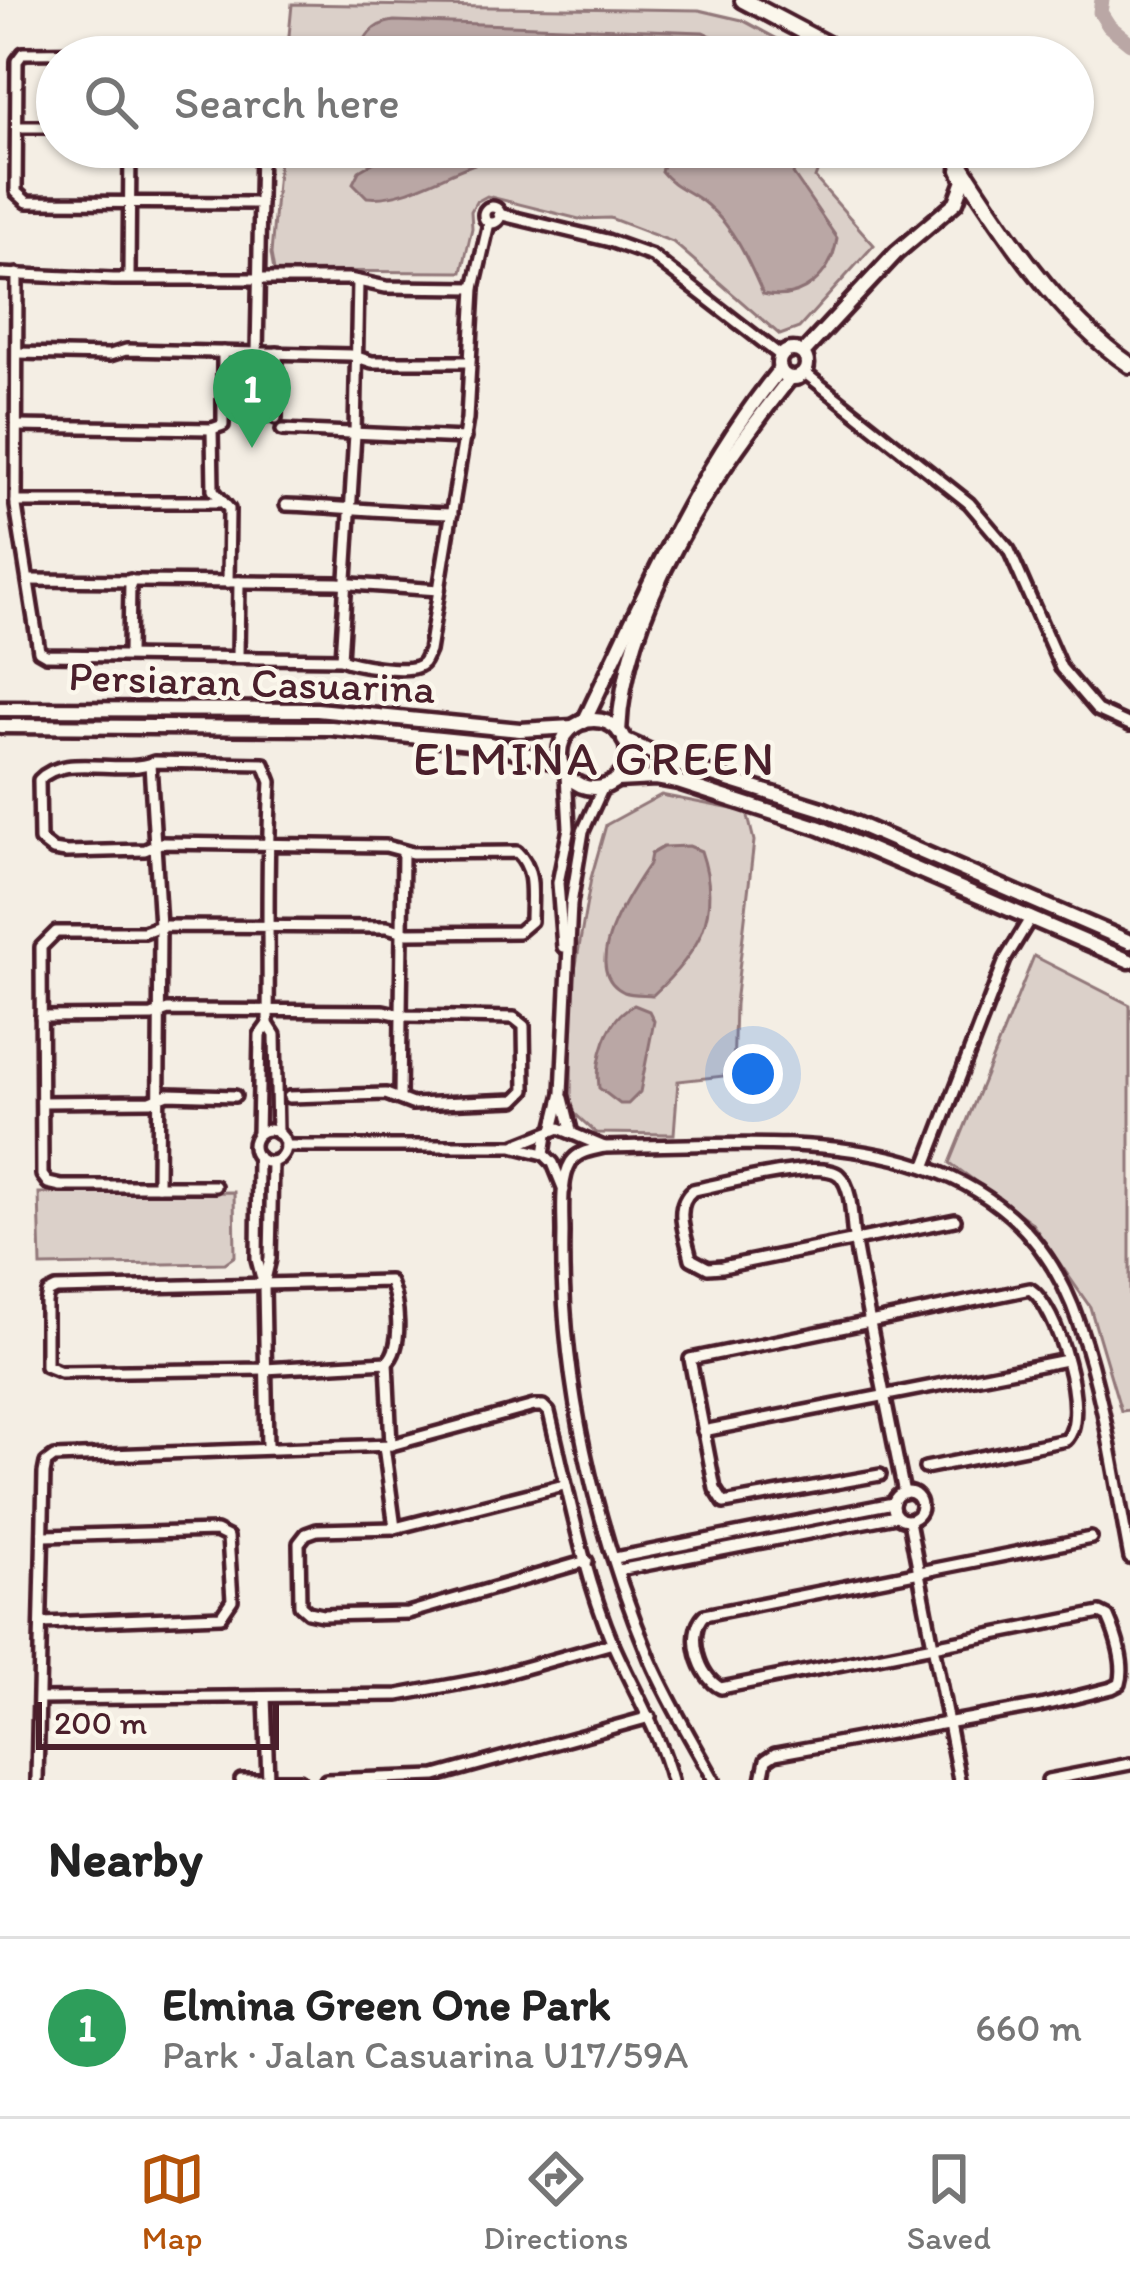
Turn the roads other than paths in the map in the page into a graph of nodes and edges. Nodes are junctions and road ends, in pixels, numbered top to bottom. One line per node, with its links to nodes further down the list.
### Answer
1 (743, 0): 2 (main road)
2 (811, 36)
3 (36, 52): 4 (street)
4 (17, 127): 5 (street); 12 (street)
5 (36, 127)
6 (130, 168): 12 (street)
7 (261, 168): 11 (street)
8 (959, 168): 10 (street)
9 (963, 168): 13 (main road)
10 (956, 202): 13 (street); 24 (street)
11 (260, 203): 12 (street); 17 (street)
12 (130, 204): 16 (street)
13 (991, 207): 27 (main road)
14 (0, 274): 15 (street)
15 (16, 274): 16 (street); 21 (street)
16 (129, 276): 17 (street)
17 (258, 277): 18 (street); 22 (street)
18 (358, 281): 19 (street); 25 (street)
19 (474, 288): 26 (street); 28 (street)
20 (223, 352): 21 (street); 22 (street); 32 (street)
21 (18, 353): 31 (street)
22 (256, 353): 23 (street)
23 (277, 353): 25 (street); 30 (street)
24 (803, 353): 28 (street); 29 (street)
25 (356, 355): 26 (street); 34 (street)
26 (469, 362): 35 (street)
27 (1130, 365)
28 (784, 368): 29 (street); 50 (street); 53 (street)
29 (805, 373): 51 (street)
30 (276, 418)
31 (17, 426): 32 (street); 36 (street)
32 (212, 429): 37 (street)
33 (283, 430): 34 (street)
34 (355, 434): 35 (street); 39 (street)
35 (465, 438): 40 (street)
36 (16, 502): 37 (street); 41 (street)
37 (219, 502): 43 (street)
38 (286, 505): 39 (street)
39 (350, 509): 40 (street); 44 (street)
40 (452, 514): 45 (street)
41 (28, 580): 42 (street); 46 (street)
42 (130, 580): 43 (street); 46 (street)
43 (234, 582): 44 (street); 47 (street)
44 (343, 585): 45 (street); 48 (street)
45 (439, 590): 48 (street)
46 (129, 654): 47 (street)
47 (238, 656): 48 (street)
48 (340, 659)
49 (0, 709): 50 (street, Persiaran Casuarina)
50 (579, 724): 53 (street); 55 (street)
51 (1130, 725)
52 (0, 726): 55 (street, Persiaran Casuarina)
53 (622, 736): 56 (street); 64 (street)
54 (150, 764): 57 (street); 58 (street); 58 (street)
55 (564, 769): 56 (street); 66 (street)
56 (610, 783): 60 (street); 66 (street)
57 (267, 845): 58 (street); 59 (street); 62 (street)
58 (156, 846): 61 (street)
59 (403, 850): 63 (street); 63 (street)
60 (1031, 917): 65 (street); 91 (street)
61 (160, 926): 62 (street); 68 (street); 70 (street)
62 (266, 927): 63 (street); 67 (street)
63 (399, 931): 69 (street)
64 (1130, 942)
65 (1130, 961)
66 (566, 970): 74 (street)
67 (268, 1011): 68 (street); 69 (street); 71 (street)
68 (159, 1014): 70 (street); 77 (street)
69 (400, 1015): 78 (street); 78 (street)
70 (40, 1017): 79 (street)
71 (268, 1024): 72 (street); 73 (street)
72 (259, 1086): 73 (street); 82 (street)
73 (275, 1086): 80 (street)
74 (562, 1093): 81 (street); 83 (street)
75 (235, 1096): 77 (street)
76 (289, 1096): 78 (street)
77 (159, 1098): 79 (street); 92 (street)
78 (400, 1100)
79 (42, 1102): 92 (street)
80 (277, 1132): 82 (street); 84 (street)
81 (550, 1132): 83 (street); 85 (street); 88 (street)
82 (258, 1134): 87 (street)
83 (574, 1134): 86 (street); 89 (street)
84 (285, 1146): 85 (street); 90 (street)
85 (512, 1146): 88 (street)
86 (604, 1147): 89 (street); 91 (street)
87 (258, 1157): 90 (street); 97 (street)
88 (548, 1158): 89 (street); 94 (street)
89 (574, 1159): 94 (street)
90 (272, 1162): 97 (street)
91 (926, 1165): 119 (street)
92 (158, 1186): 93 (street)
93 (215, 1186)
94 (564, 1190): 115 (street)
95 (955, 1220): 96 (street)
96 (855, 1240): 96 (street); 98 (street)
97 (264, 1286): 99 (street); 101 (street); 101 (street)
98 (870, 1321): 100 (street); 102 (street); 103 (street)
99 (391, 1360): 101 (street); 104 (street)
100 (1066, 1360): 102 (street); 106 (street)
101 (265, 1369): 105 (street)
102 (885, 1396): 103 (street); 109 (street)
103 (703, 1431): 107 (street)
104 (388, 1445): 105 (street); 108 (street); 113 (street)
105 (267, 1448): 114 (street)
106 (925, 1468)
107 (880, 1474)
108 (564, 1485): 113 (street); 120 (street)
109 (904, 1492): 110 (street); 112 (street)
110 (892, 1503): 111 (street); 117 (street)
111 (896, 1516): 112 (street); 117 (street)
112 (909, 1521): 122 (street)
113 (395, 1528): 120 (street)
114 (45, 1536): 124 (street); 124 (street)
115 (609, 1538): 117 (street); 118 (street)
116 (1090, 1538): 122 (street)
117 (647, 1557): 118 (street); 121 (street); 123 (street)
118 (615, 1558): 121 (street)
119 (1130, 1558)
120 (587, 1562): 125 (street)
121 (619, 1570): 123 (street)
122 (919, 1573): 126 (street); 126 (street)
123 (627, 1594): 139 (street)
124 (43, 1623): 128 (street)
125 (613, 1643): 127 (street); 129 (street)
126 (933, 1646): 130 (street); 130 (street)
127 (266, 1697): 128 (street); 133 (street)
128 (40, 1700): 134 (street)
129 (650, 1717): 132 (street); 138 (street)
130 (948, 1723): 140 (street); 141 (street)
131 (1130, 1764): 142 (street)
132 (429, 1778): 137 (street)
133 (268, 1779): 135 (street); 136 (street)
134 (38, 1780)
135 (242, 1780)
136 (300, 1780)
137 (326, 1780)
138 (672, 1780)
139 (714, 1780)
140 (762, 1780)
141 (959, 1780)
142 (1048, 1780)

